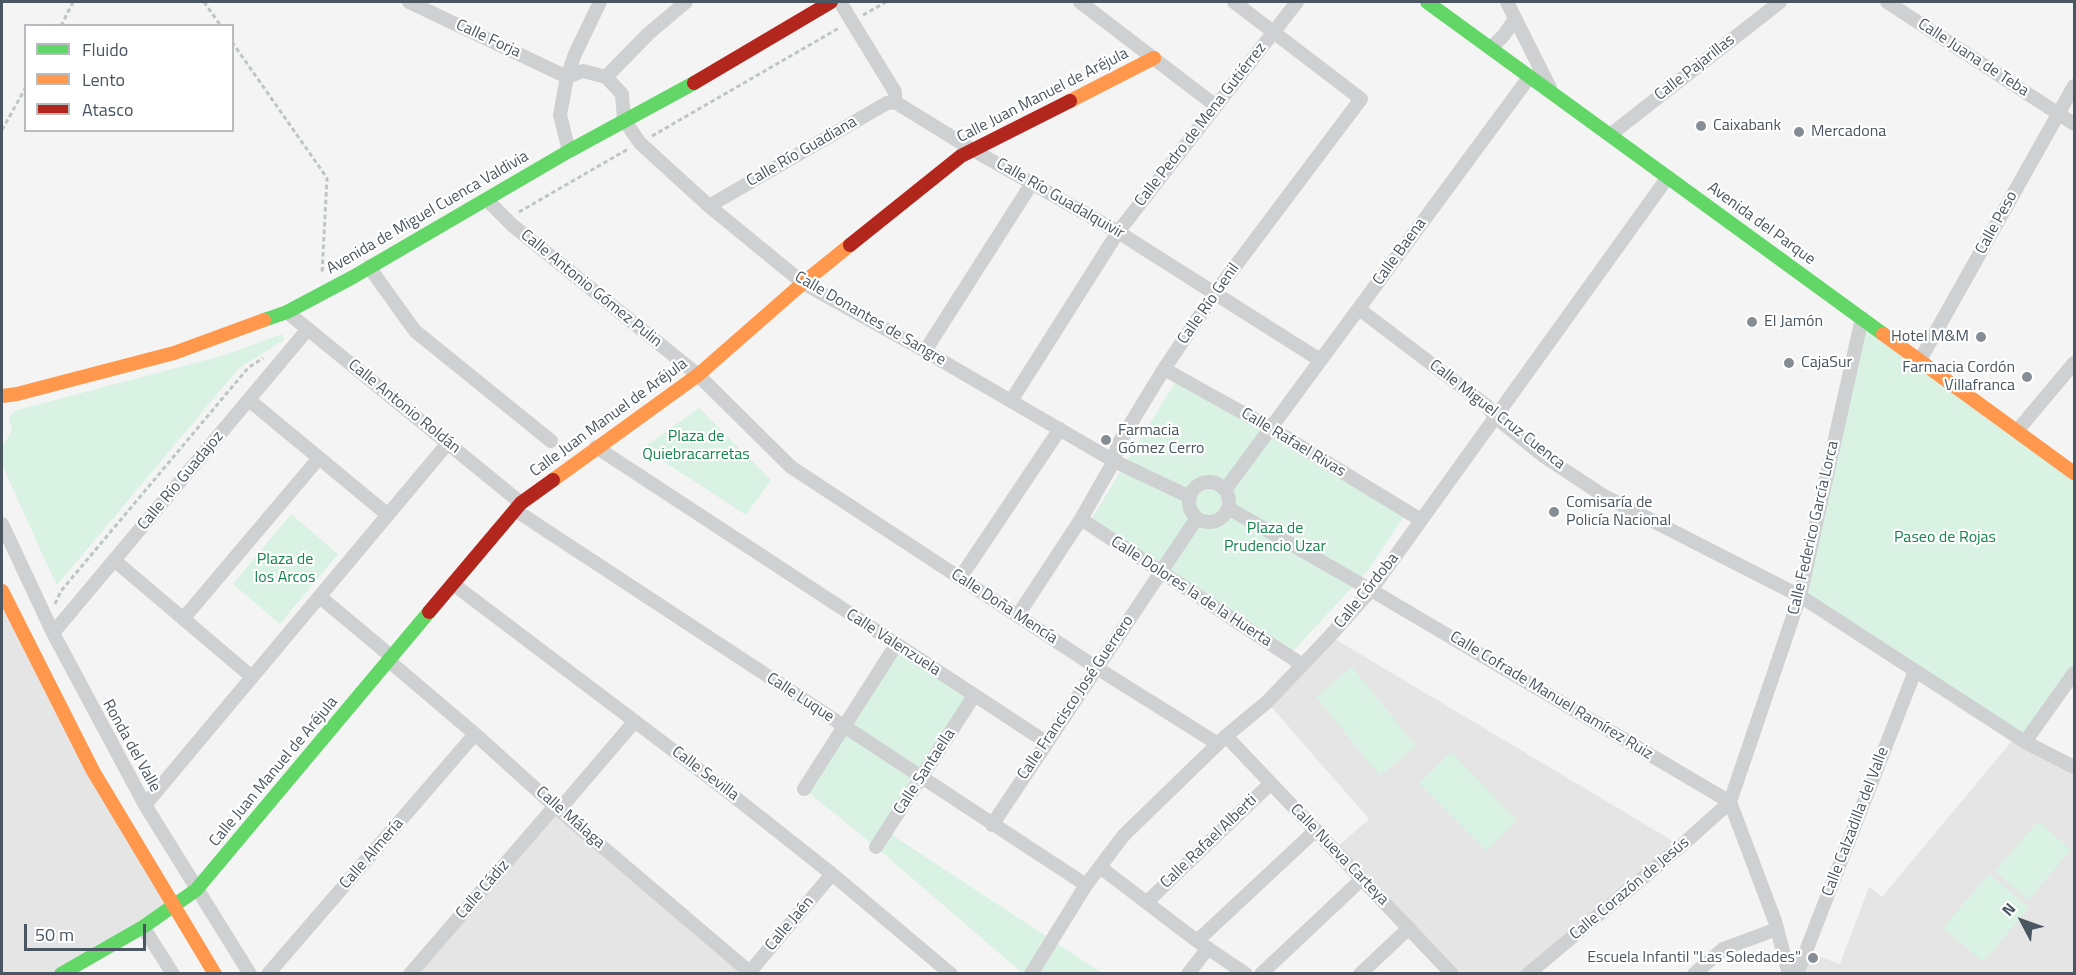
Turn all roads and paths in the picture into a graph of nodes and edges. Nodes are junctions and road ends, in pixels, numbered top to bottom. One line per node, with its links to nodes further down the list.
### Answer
1 (73, 2): 18 (path)
2 (204, 2): 19 (path)
3 (409, 2): 25 (street, Calle Forja)
4 (600, 2): 25 (street)
5 (686, 2): 26 (street)
6 (831, 2): 33 (street, Avenida de Miguel Cuenca Valdivia)
7 (840, 2): 17 (street)
8 (886, 2): 17 (path)
9 (1080, 2): 23 (street)
10 (1234, 2): 20 (street)
11 (1297, 2): 20 (street, Calle Pedro de Mena Gutiérrez)
12 (1427, 2): 22 (street, Avenida del Parque)
13 (1509, 2): 16 (street)
14 (1780, 2): 36 (street, Calle Pajarillas)
15 (1887, 2): 32 (street, Calle Juana de Teba)
16 (1515, 19): 22 (street); 29 (street)
17 (852, 21): 30 (street); 37 (path)
18 (62, 24)
19 (220, 24)
20 (1273, 32): 31 (street, Calle Pedro de Mena Gutiérrez); 48 (street, Calle Río Genil)
21 (234, 45): 49 (path)
22 (1491, 48): 24 (street, Avenida del Parque)
23 (1154, 58): 31 (street); 39 (street, Calle Juan Manuel de Aréjula)
24 (1530, 76): 29 (street, Avenida del Parque); 50 (street, Calle Baena)
25 (567, 77): 26 (street); 38 (street)
26 (606, 77): 33 (street)
27 (2074, 86): 32 (street, Calle Peso)
28 (24, 91): 35 (path)
29 (1551, 91): 36 (street, Avenida del Parque)
30 (896, 102): 39 (street, Calle Río Guadalquivir); 43 (street, Calle Río Guadiana)
31 (1216, 106): 45 (street, Calle Pedro de Mena Gutiérrez)
32 (2059, 114): 34 (street, Calle Juana de Teba); 57 (street, Calle Peso)
33 (624, 120): 37 (street, Calle Donantes de Sangre); 38 (street, Avenida de Miguel Cuenca Valdivia)
34 (2074, 124)
35 (2, 130)
36 (1610, 135): 40 (street, Avenida del Parque)
37 (640, 143): 43 (street, Calle Donantes de Sangre); 44 (path)
38 (569, 150): 42 (street, Avenida de Miguel Cuenca Valdivia)
39 (973, 150): 41 (street, Calle Río Guadalquivir); 47 (street, Calle Juan Manuel de Aréjula)
40 (1668, 177): 52 (street, Avenida del Parque); 64 (street, Calle Córdoba)
41 (1032, 183): 45 (street, Calle Río Guadalquivir); 54 (street)
42 (487, 200): 44 (street, Calle Antonio Gómez Pulin); 46 (street, Avenida de Miguel Cuenca Valdivia)
43 (710, 206): 47 (street, Calle Donantes de Sangre)
44 (507, 219): 60 (street, Calle Antonio Gómez Pulin)
45 (1118, 232): 48 (street, Calle Río Guadalquivir); 63 (street, Calle Pedro de Mena Gutiérrez)
46 (369, 267): 49 (street, Avenida de Miguel Cuenca Valdivia); 68 (street)
47 (803, 283): 54 (street, Calle Donantes de Sangre); 60 (street, Calle Juan Manuel de Aréjula)
48 (1215, 293): 56 (street, Calle Río Guadalquivir); 59 (street, Calle Río Genil)
49 (320, 294): 51 (street, Avenida de Miguel Cuenca Valdivia)
50 (1359, 309): 56 (street, Calle Baena); 64 (street, Calle Miguel Cruz Cuenca)
51 (287, 312): 53 (street, Calle Antonio Roldán); 62 (street, Avenida de Miguel Cuenca Valdivia)
52 (1862, 318): 57 (street, Avenida del Parque); 89 (street, Calle Federico García Lorca)
53 (308, 329): 61 (street, Calle Río Guadajoz); 69 (street, Calle Antonio Roldán)
54 (925, 351): 63 (street, Calle Donantes de Sangre)
55 (267, 355): 93 (path)
56 (1320, 360): 66 (street, Calle Baena)
57 (1920, 360): 67 (street, Avenida del Parque)
58 (2074, 363): 67 (street)
59 (1164, 369): 66 (street, Calle Rafael Rivas); 72 (street, Calle Río Genil)
60 (698, 375): 70 (street, Calle Juan Manuel de Aréjula); 85 (street, Calle Doña Mencía)
61 (249, 400): 71 (street); 83 (street, Calle Río Guadajoz)
62 (2, 401)
63 (1011, 401): 65 (street, Calle Donantes de Sangre)
64 (1495, 417): 81 (street, Calle Córdoba); 89 (street, Calle Miguel Cruz Cuenca)
65 (1060, 429): 72 (street, Calle Donantes de Sangre); 85 (street)
66 (1272, 429): 74 (street, Calle Baena); 81 (street, Calle Rafael Rivas)
67 (2017, 431): 73 (street, Avenida del Parque)
68 (551, 441)
69 (448, 443): 76 (street, Calle Antonio Roldán); 78 (street)
70 (596, 447): 76 (street, Calle Juan Manuel de Aréjula); 94 (street, Calle Valenzuela)
71 (319, 458): 78 (street); 92 (street)
72 (1114, 461): 75 (street, Calle Donantes de Sangre); 80 (street, Calle Río Genil)
73 (2074, 473)
74 (1225, 490): 75 (street); 77 (street)
75 (1190, 497): 79 (street)
76 (518, 506): 86 (street, Calle Juan Manuel de Aréjula); 103 (street, Calle Luque)
77 (1228, 508): 79 (street); 87 (street)
78 (388, 515): 90 (street)
79 (1197, 518): 84 (street, Calle Francisco José Guerrero)
80 (1081, 519): 84 (street, Calle Dolores la de la Huerta); 91 (street, Calle Río Genil)
81 (1421, 520): 87 (street, Calle Córdoba)
82 (2, 524): 93 (street, Ronda del Valle)
83 (114, 561): 92 (street); 93 (street, Calle Río Guadajoz)
84 (1161, 572): 96 (street, Calle Dolores la de la Huerta); 97 (street, Calle Francisco José Guerrero)
85 (960, 578): 91 (street, Calle Doña Mencía)
86 (453, 584): 95 (street, Calle Juan Manuel de Aréjula); 102 (street, Calle Sevilla)
87 (1371, 590): 96 (street, Calle Córdoba); 112 (street, Calle Cofrade Manuel Ramírez Ruiz)
88 (2, 591): 124 (street)
89 (1800, 596): 98 (street); 112 (street, Calle Federico García Lorca)
90 (320, 597): 95 (street, Calle Málaga); 100 (street)
91 (1018, 615): 97 (street, Calle Doña Mencía)
92 (183, 619): 100 (street)
93 (50, 628): 113 (street, Ronda del Valle)
94 (896, 645): 101 (street, Calle Valenzuela); 103 (street)
95 (390, 659): 104 (street, Calle Málaga); 122 (street, Calle Juan Manuel de Aréjula)
96 (1301, 664): 105 (street, Calle Córdoba)
97 (1097, 668): 105 (street, Calle Doña Mencía); 106 (street, Calle Francisco José Guerrero)
98 (1915, 671): 107 (street); 146 (street, Calle Calzadilla del Valle)
99 (2074, 673): 107 (street)
100 (252, 677): 113 (street)
101 (974, 696): 106 (street, Calle Valenzuela); 109 (street, Calle Santaella)
102 (635, 721): 114 (street, Calle Cádiz); 119 (street, Calle Sevilla)
103 (844, 727): 109 (street, Calle Luque); 111 (street)
104 (475, 734): 114 (street, Calle Málaga); 134 (street, Calle Almería)
105 (1222, 740): 110 (street, Calle Nueva Carteya); 118 (street, Calle Córdoba)
106 (1046, 742): 115 (street, Calle Francisco José Guerrero)
107 (2025, 742): 108 (street)
108 (2074, 767)
109 (921, 778): 115 (street, Calle Luque); 117 (street, Calle Santaella)
110 (1271, 783): 116 (street, Calle Nueva Carteya); 123 (street, Calle Rafael Alberti)
111 (804, 789)
112 (1730, 802): 127 (street); 143 (street, Calle Corazón de Jesús)
113 (145, 806): 122 (street, Ronda del Valle)
114 (557, 808): 130 (street, Calle Málaga); 135 (street, Calle Cádiz)
115 (992, 825): 121 (street, Calle Luque)
116 (1316, 830): 120 (street, Calle Nueva Carteya); 128 (street)
117 (876, 847)
118 (1100, 867): 121 (street, Calle Córdoba); 123 (street)
119 (832, 874): 130 (street, Calle Jaén); 136 (street, Calle Sevilla)
120 (1362, 879): 126 (street, Calle Nueva Carteya); 140 (street)
121 (1086, 885): 137 (street, Calle Córdoba)
122 (196, 890): 124 (street, Calle Juan Manuel de Aréjula); 133 (street, Ronda del Valle)
123 (1147, 902): 128 (street)
124 (174, 908): 125 (street, Calle Juan Manuel de Aréjula); 132 (street)
125 (143, 927): 129 (street, Calle Juan Manuel de Aréjula); 131 (street)
126 (1409, 928): 141 (street); 142 (street, Calle Nueva Carteya)
127 (1777, 929): 144 (street); 145 (street)
128 (1203, 944): 138 (street); 139 (street)
129 (63, 973)
130 (750, 973)
131 (173, 974)
132 (215, 974)
133 (250, 974)
134 (268, 974)
135 (410, 974)
136 (951, 974)
137 (1031, 974)
138 (1188, 974)
139 (1246, 974)
140 (1261, 974)
141 (1360, 974)
142 (1452, 974)
143 (1528, 974)
144 (1694, 974)
145 (1789, 974)
146 (1797, 974)

